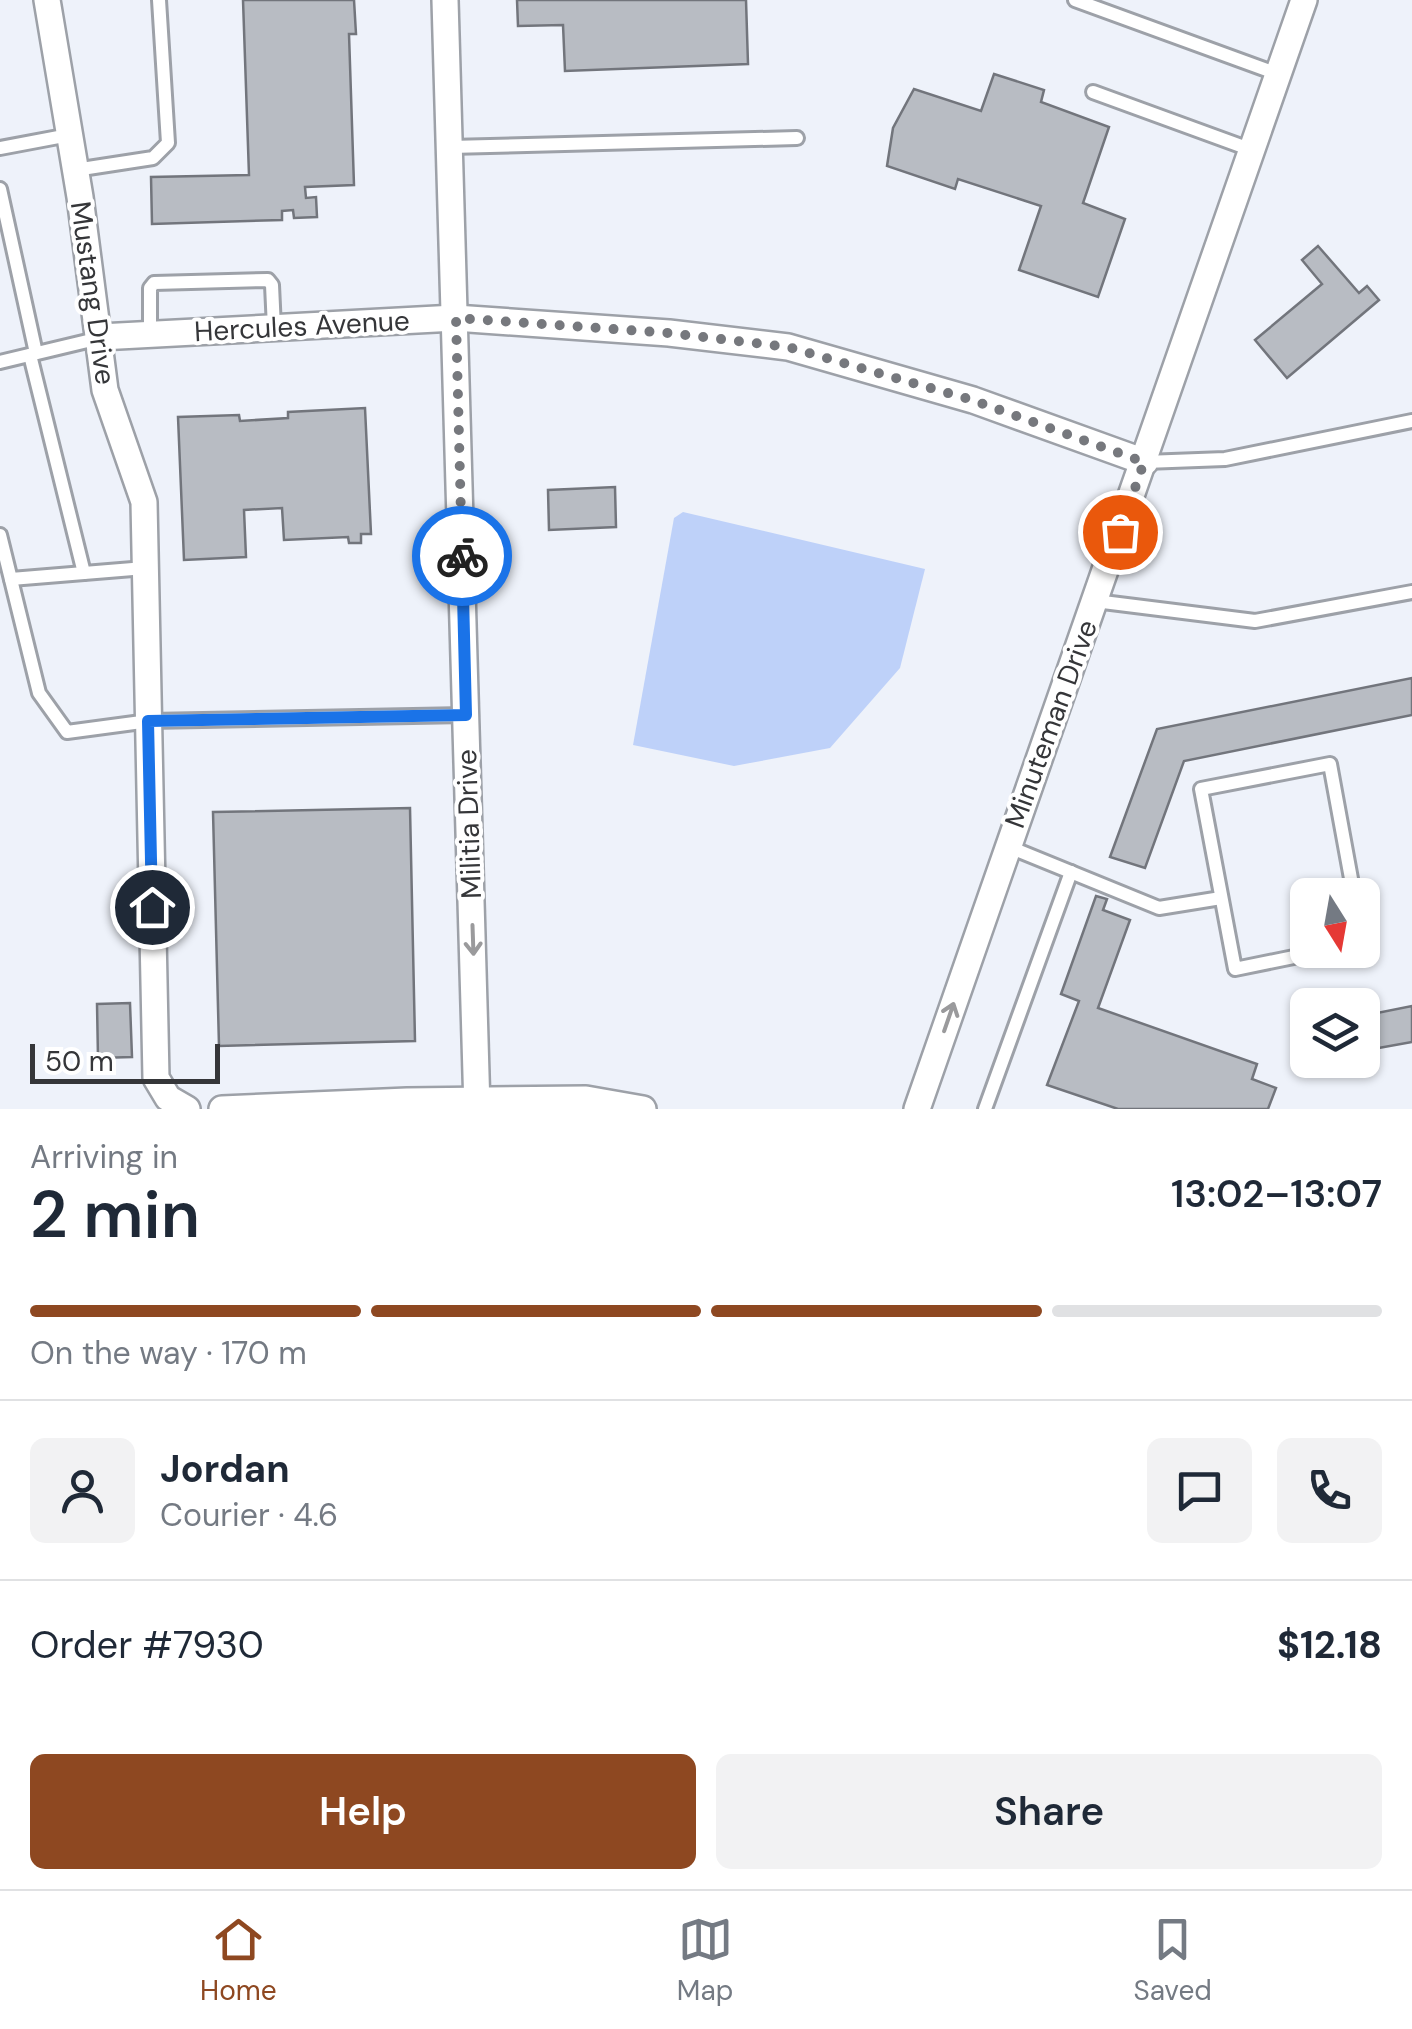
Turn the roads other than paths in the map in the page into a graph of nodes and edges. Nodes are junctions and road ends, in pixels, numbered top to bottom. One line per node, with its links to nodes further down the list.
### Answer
1 (47, 0): 8 (street, Mustang Drive)
2 (158, 0): 13 (lane)
3 (444, 0): 10 (street, Militia Drive)
4 (1076, 0): 6 (lane)
5 (1304, 0): 6 (street, Minuteman Drive)
6 (1278, 74): 12 (street, Minuteman Drive)
7 (1093, 92): 12 (lane)
8 (69, 134): 11 (lane); 13 (street, Mustang Drive)
9 (797, 138): 10 (lane)
10 (450, 147): 15 (street, Militia Drive)
11 (0, 148)
12 (1252, 150): 22 (street, Minuteman Drive)
13 (75, 170): 18 (street, Mustang Drive)
14 (0, 190): 19 (lane)
15 (456, 318): 16 (street, Hercules Avenue); 22 (street, Hercules Avenue); 29 (street, Militia Drive)
16 (274, 328): 17 (street, Hercules Avenue); 17 (lane)
17 (150, 335): 18 (street, Hercules Avenue)
18 (100, 338): 19 (lane); 24 (street, Mustang Drive)
19 (33, 354): 20 (lane); 25 (lane)
20 (0, 362)
21 (1412, 421): 22 (lane)
22 (1144, 462): 28 (street, Minuteman Drive)
23 (0, 535): 26 (lane)
24 (145, 568): 25 (lane); 30 (street, Mustang Drive)
25 (84, 573): 26 (lane)
26 (11, 579): 30 (lane)
27 (1412, 592): 28 (lane)
28 (1095, 601): 31 (street, Minuteman Drive)
29 (466, 715): 30 (lane); 38 (street, Militia Drive, one-way to 38)
30 (148, 721): 36 (street, Mustang Drive)
31 (1007, 846): 32 (lane); 42 (street, Minuteman Drive, one-way to 31)
32 (1072, 872): 34 (lane); 43 (lane)
33 (1351, 878): 34 (lane)
34 (1222, 898): 35 (lane)
35 (1290, 957)
36 (172, 1105)
37 (407, 1105): 38 (street); 39 (street)
38 (477, 1106): 41 (street)
39 (307, 1107): 40 (street)
40 (222, 1109)
41 (643, 1109)
42 (917, 1109)
43 (985, 1109)

